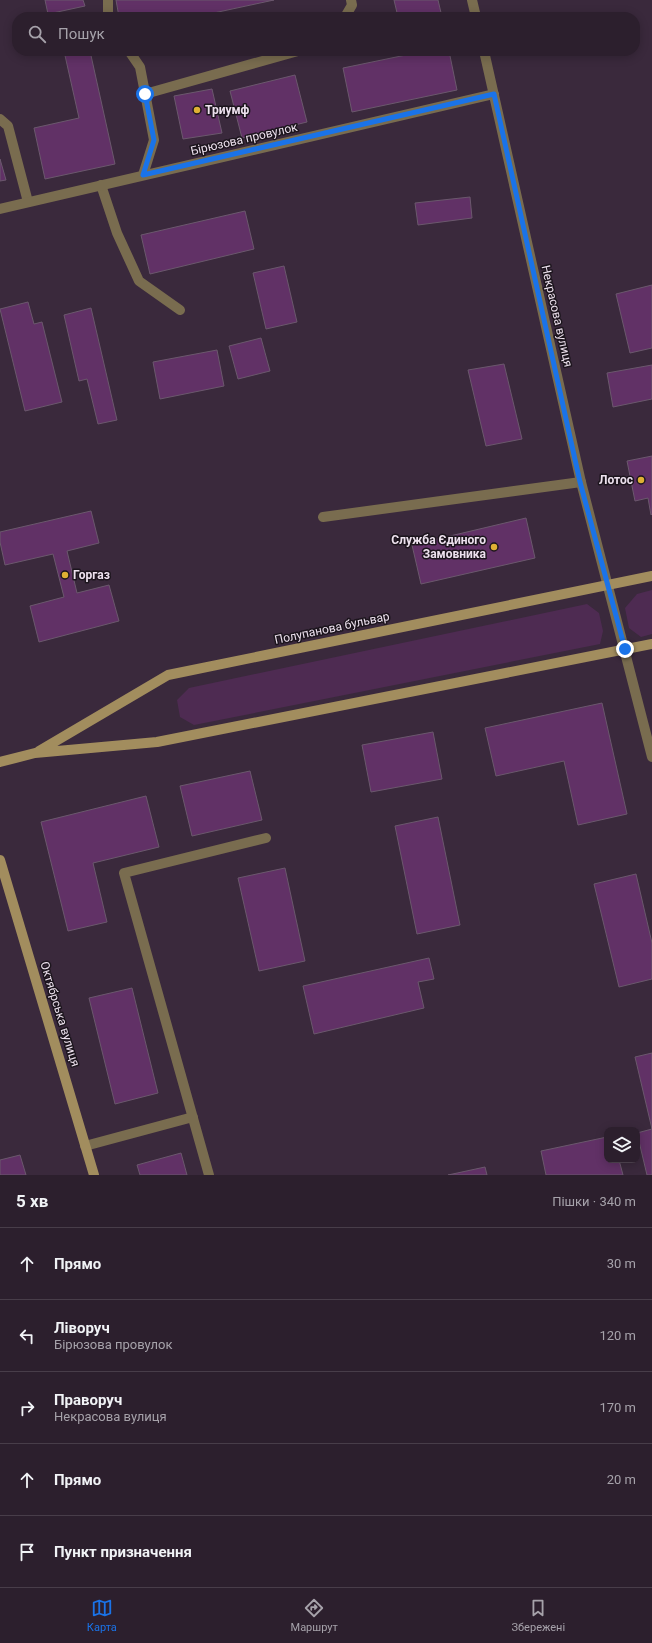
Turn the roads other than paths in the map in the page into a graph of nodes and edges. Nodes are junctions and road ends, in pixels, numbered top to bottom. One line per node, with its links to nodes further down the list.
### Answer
1 (108, 0): 4 (street)
2 (351, 0): 5 (street)
3 (472, 0): 6 (street)
4 (108, 12)
5 (348, 12)
6 (475, 12)
7 (132, 56): 10 (street)
8 (280, 56): 10 (street)
9 (485, 56): 11 (street, Некрасова вулиця)
10 (145, 94): 13 (street)
11 (494, 94): 13 (street, Бірюзова провулок); 18 (street, Некрасова вулиця)
12 (0, 119): 15 (street)
13 (143, 175): 14 (street, Бірюзова провулок)
14 (102, 185): 15 (street, Бірюзова провулок); 17 (street)
15 (28, 202): 16 (street, Бірюзова провулок)
16 (0, 209)
17 (180, 310)
18 (580, 482): 19 (street); 21 (street, Некрасова вулиця)
19 (323, 517)
20 (652, 576): 21 (street, Полупанова бульвар)
21 (607, 585): 23 (street, Некрасова вулиця); 24 (street, Полупанова бульвар)
22 (652, 644): 23 (street, Полупанова бульвар)
23 (625, 649): 24 (street, Полупанова бульвар); 25 (street, Некрасова вулиця)
24 (35, 753): 26 (street, Полупанова бульвар)
25 (652, 757)
26 (0, 762)
27 (266, 838): 29 (street)
28 (0, 860): 30 (street, Октябрська вулиця)
29 (193, 1117): 30 (street); 32 (street)
30 (85, 1146): 31 (street, Октябрська вулиця)
31 (94, 1175)
32 (209, 1175)

